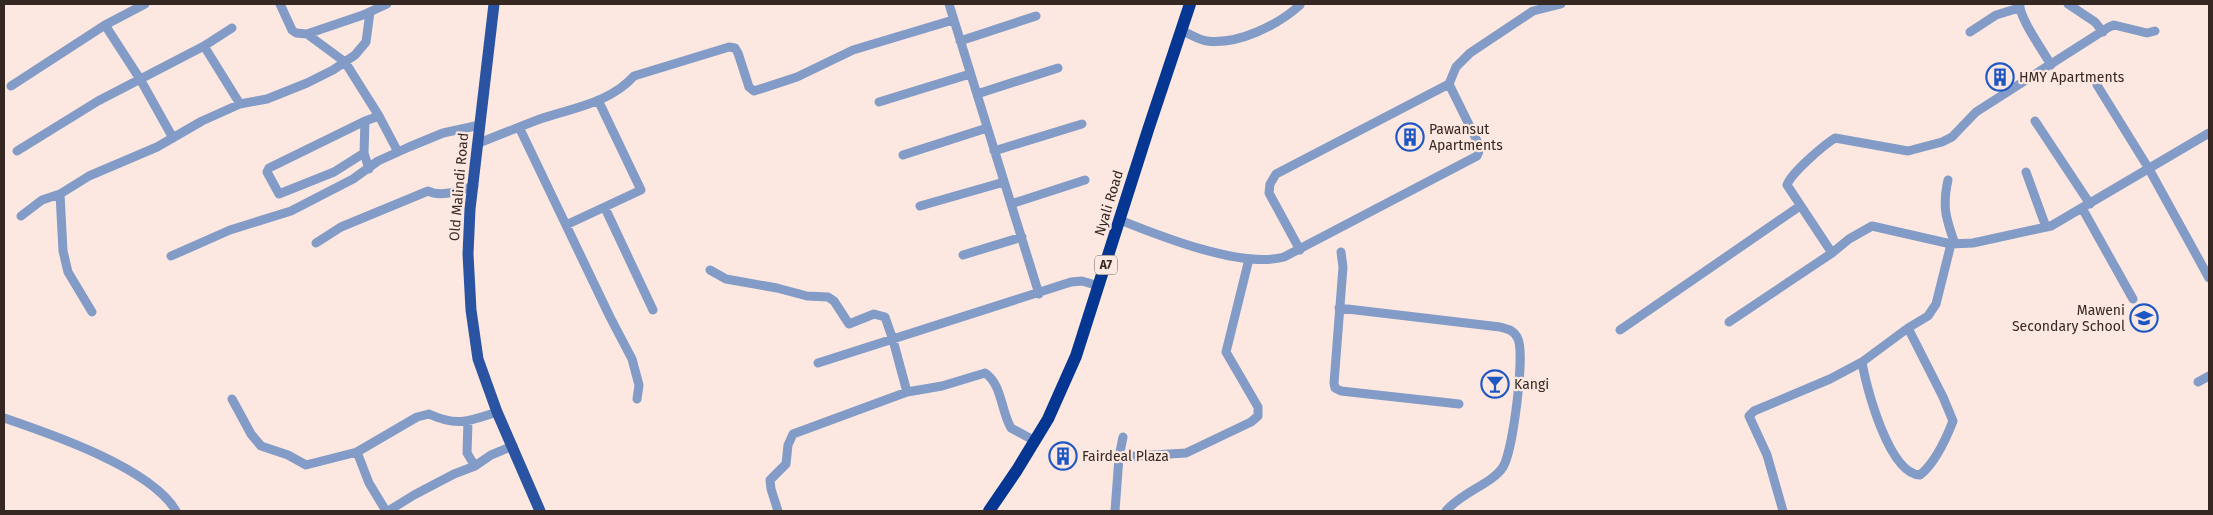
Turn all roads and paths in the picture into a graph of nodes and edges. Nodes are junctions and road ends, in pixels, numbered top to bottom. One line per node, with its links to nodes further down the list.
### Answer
1 (145, 4): 14 (street)
2 (280, 4): 20 (street)
3 (387, 4): 11 (street)
4 (494, 4): 39 (main road, Old Malindi Road)
5 (949, 4): 13 (street)
6 (1190, 4): 16 (highway, Nyali Road / A7)
7 (1299, 4): 16 (street)
8 (1561, 4): 28 (street)
9 (2068, 4): 19 (street)
10 (2020, 6): 18 (street); 24 (street)
11 (370, 12): 20 (street); 23 (street)
12 (1036, 16): 21 (street)
13 (953, 20): 21 (street); 32 (street)
14 (105, 25): 27 (street); 30 (street)
15 (232, 28): 22 (street)
16 (1182, 31): 64 (highway, Nyali Road / A7)
17 (2155, 31): 19 (street)
18 (1970, 32)
19 (2103, 32): 24 (street)
20 (307, 34): 23 (street)
21 (960, 41): 26 (street)
22 (204, 46): 27 (street); 34 (street)
23 (344, 62): 34 (street); 35 (street)
24 (2051, 65): 60 (street)
25 (1058, 68): 31 (street)
26 (970, 74): 31 (street); 33 (street)
27 (140, 80): 43 (street); 46 (street)
28 (1449, 84): 70 (street); 70 (street)
29 (2098, 85): 51 (street)
30 (11, 86)
31 (977, 94): 41 (street)
32 (598, 100): 40 (street); 62 (street)
33 (879, 102)
34 (240, 104): 43 (street)
35 (379, 116): 36 (street); 47 (street)
36 (365, 121): 48 (street); 48 (street)
37 (2035, 121): 61 (street)
38 (1082, 124): 45 (street)
39 (480, 125): 44 (main road, Old Malindi Road); 47 (street)
40 (520, 127): 44 (street); 65 (street)
41 (987, 128): 45 (street); 49 (street)
42 (2209, 132): 51 (street)
43 (173, 138): 57 (street)
44 (479, 142): 56 (main road, Old Malindi Road)
45 (994, 150): 55 (street)
46 (17, 151)
47 (398, 152): 50 (street)
48 (364, 153): 50 (street)
49 (903, 155)
50 (369, 169): 74 (street)
51 (2149, 169): 61 (street); 77 (street)
52 (2026, 172): 66 (street)
53 (1085, 180): 58 (street)
54 (1948, 180): 69 (street)
55 (1004, 182): 58 (street); 59 (street)
56 (474, 186): 68 (street); 96 (main road, Old Malindi Road)
57 (60, 194): 63 (street); 83 (street)
58 (1011, 204): 67 (street)
59 (920, 206)
60 (1800, 206): 72 (street); 86 (street)
61 (2086, 206): 66 (street); 80 (street)
62 (605, 208): 65 (street); 82 (street)
63 (21, 216)
64 (1120, 220): 75 (street); 78 (highway, Nyali Road / A7)
65 (566, 225): 93 (street)
66 (2046, 227): 69 (street)
67 (1022, 237): 73 (street); 79 (street)
68 (316, 243)
69 (1953, 244): 72 (street); 85 (street)
70 (1300, 250): 75 (street)
71 (1341, 252): 81 (street)
72 (1832, 253): 84 (street)
73 (963, 255)
74 (171, 256)
75 (1249, 258): 103 (street)
76 (710, 270): 87 (street)
77 (2209, 278)
78 (1099, 286): 79 (street); 100 (highway, Nyali Road / A7)
79 (1039, 294): 87 (street)
80 (2133, 299)
81 (1339, 308): 95 (street); 111 (street)
82 (653, 310)
83 (92, 312)
84 (1728, 322)
85 (1908, 328): 88 (street); 88 (street)
86 (1620, 330)
87 (893, 340): 89 (street); 92 (street)
88 (1862, 362): 112 (street)
89 (818, 363)
90 (2209, 376): 91 (street)
91 (2198, 382)
92 (907, 392): 100 (street); 108 (street)
93 (636, 399)
94 (232, 400): 102 (street)
95 (1459, 404)
96 (497, 412): 98 (street); 101 (main road, Old Malindi Road)
97 (4, 418): 105 (street)
98 (468, 421): 102 (street); 104 (street)
99 (1124, 437): 103 (street)
100 (1034, 441): 109 (highway, Nyali Road / A7)
101 (513, 446): 104 (street); 107 (main road, Old Malindi Road)
102 (357, 452): 106 (street)
103 (1119, 457): 110 (street)
104 (475, 466): 106 (street)
105 (176, 511)
106 (387, 511)
107 (540, 511)
108 (778, 511)
109 (989, 511)
110 (1115, 511)
111 (1446, 511)
112 (1783, 511)

